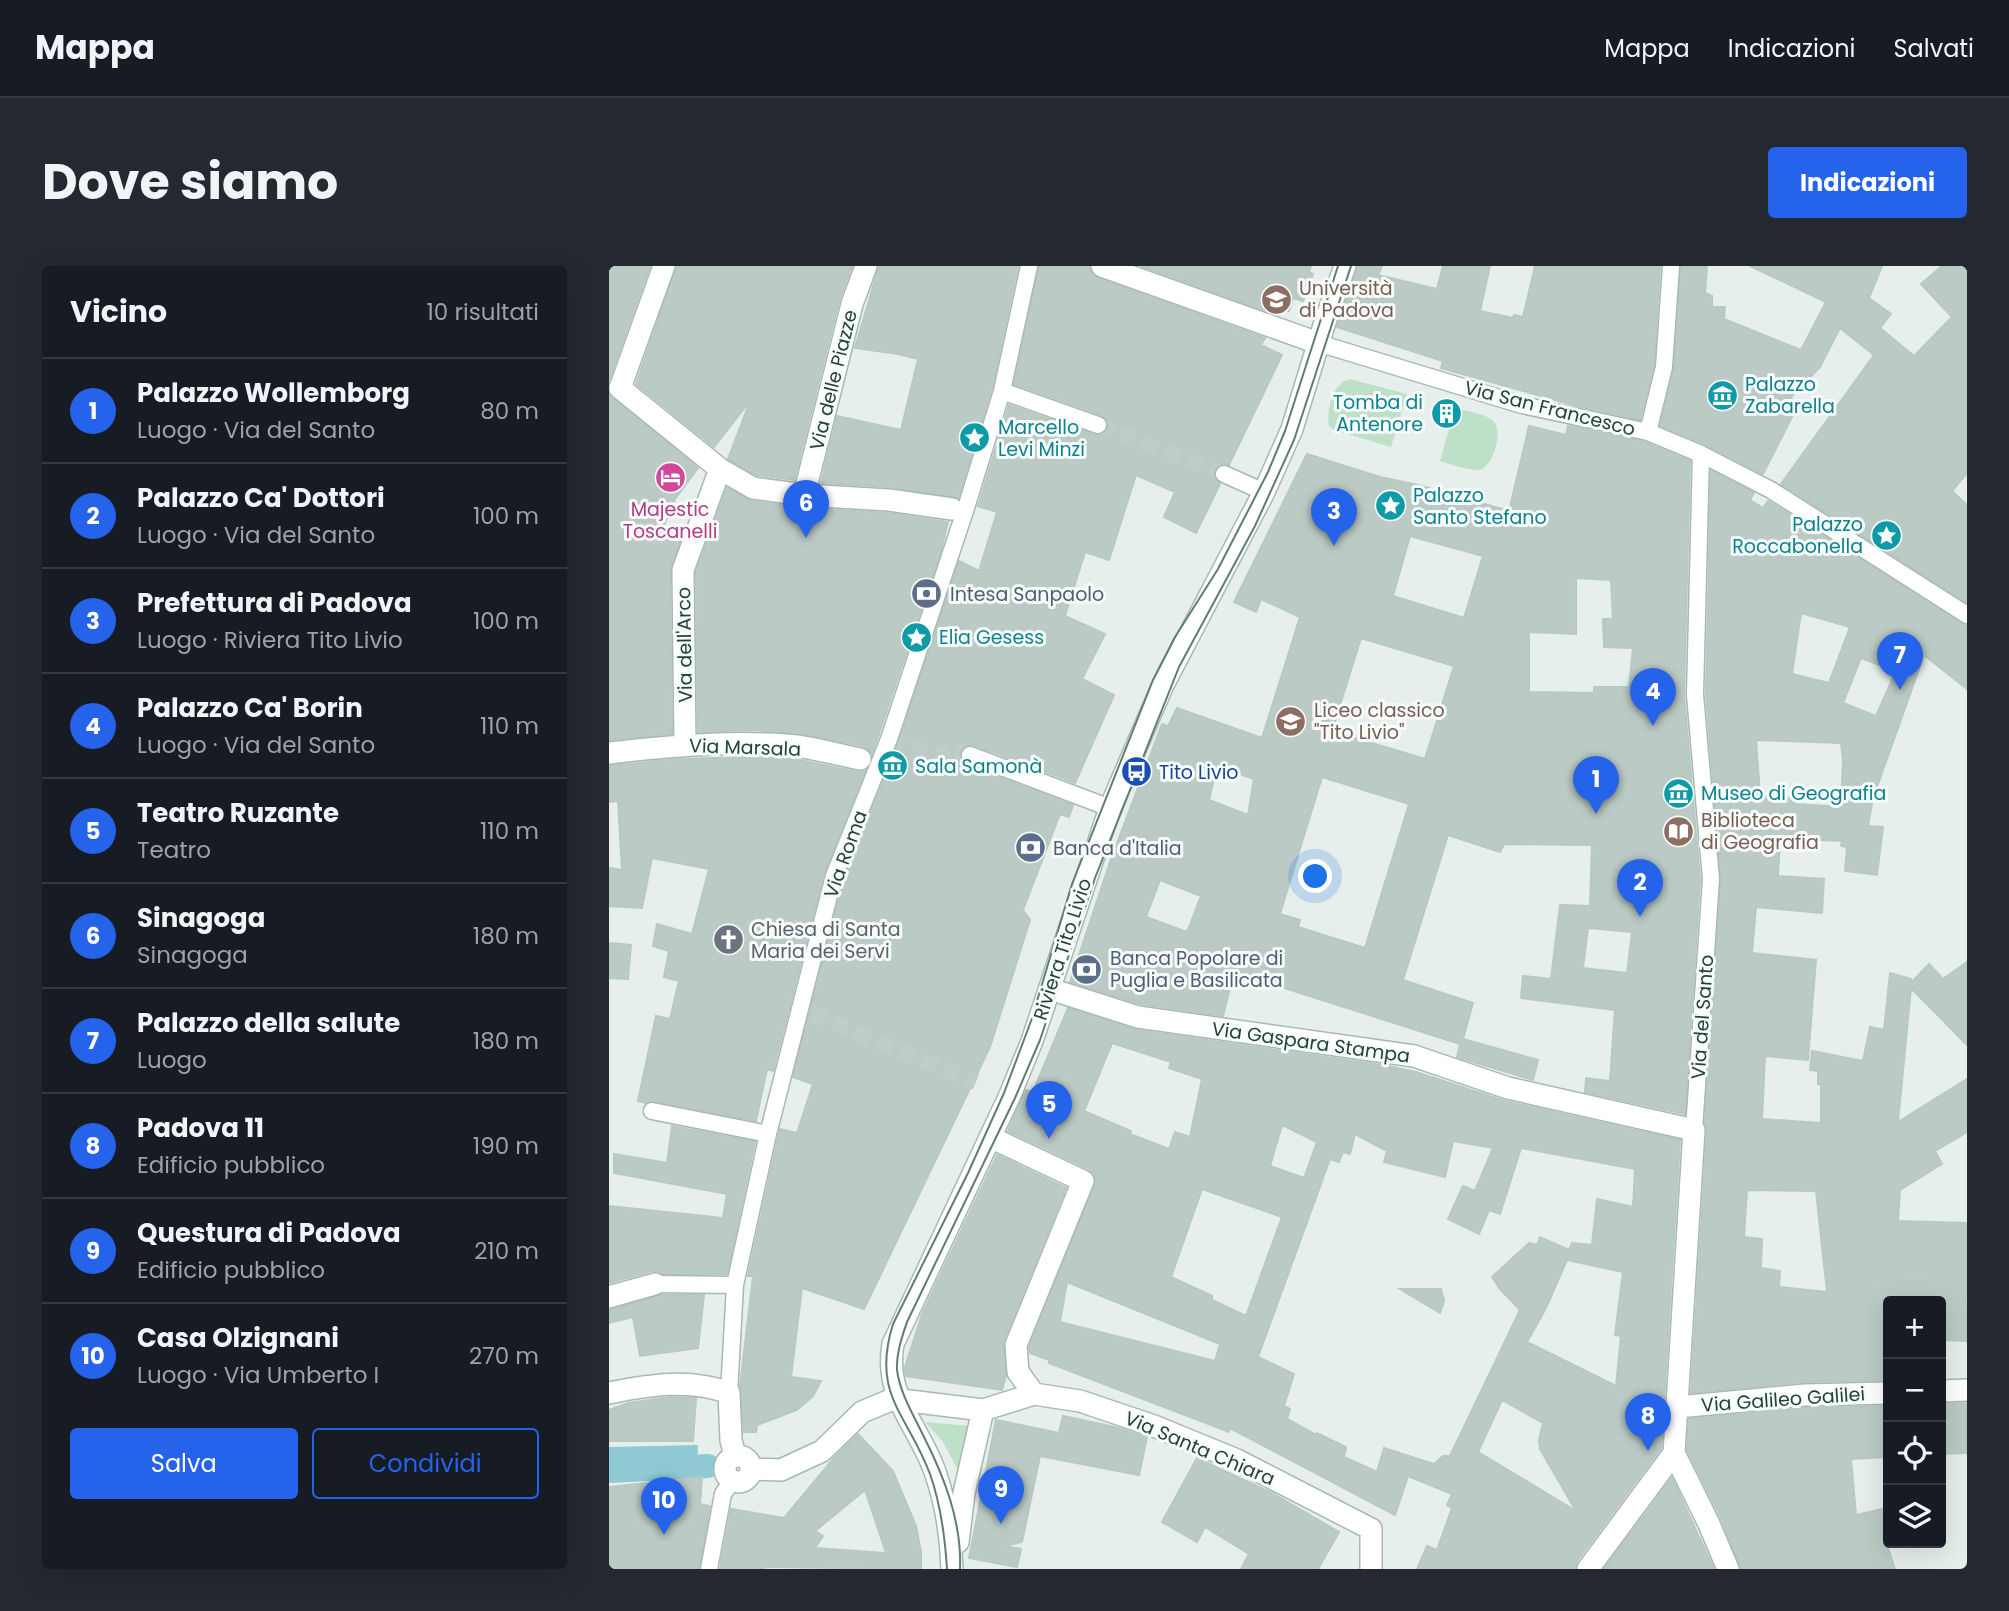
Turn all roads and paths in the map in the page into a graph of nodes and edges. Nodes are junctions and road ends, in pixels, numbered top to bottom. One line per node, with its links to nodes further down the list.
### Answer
1 (664, 266): 8 (street)
2 (866, 266): 16 (street, Via delle Piazze)
3 (1029, 266): 9 (street, Via Roma)
4 (1102, 266): 7 (street, Via San Francesco)
5 (1345, 266): 7 (street, Riviera Tito Livio)
6 (1671, 266): 11 (street)
7 (1318, 343): 11 (street, Via San Francesco); 15 (street, Riviera Tito Livio)
8 (615, 385): 13 (street)
9 (1002, 391): 10 (street); 17 (street, Via Roma)
10 (1098, 425)
11 (1648, 432): 12 (street, Via San Francesco)
12 (1701, 454): 18 (street, Via San Francesco); 26 (street, Via del Santo)
13 (720, 469): 16 (street); 19 (street, Via dell'Arco)
14 (1224, 474): 15 (street)
15 (1264, 492): 23 (street, Riviera Tito Livio)
16 (804, 495): 17 (street)
17 (958, 510): 22 (street, Via Roma)
18 (1967, 615)
19 (685, 744): 20 (street, Via Marsala); 22 (street, Via Marsala)
20 (609, 753)
21 (970, 755): 23 (street)
22 (870, 761): 27 (street, Via Roma)
23 (1110, 808): 24 (street, Riviera Tito Livio)
24 (1050, 989): 26 (street, Via Gaspara Stampa); 28 (street, Riviera Tito Livio)
25 (652, 1111): 27 (street)
26 (1694, 1130): 39 (street, Via del Santo)
27 (768, 1134): 30 (street, Via Roma)
28 (990, 1137): 37 (street); 38 (street, Riviera Tito Livio)
29 (655, 1284): 30 (street); 31 (street)
30 (734, 1285): 36 (street, Via Roma)
31 (609, 1297)
32 (1967, 1390): 33 (street)
33 (1946, 1391)
34 (1883, 1392): 39 (street, Via Galileo Galilei)
35 (609, 1393): 36 (street)
36 (729, 1393): 42 (street, Via Roma)
37 (1034, 1394): 40 (street, Via Santa Chiara); 46 (street, Via Santa Chiara)
38 (899, 1399): 40 (street); 42 (street); 45 (street, Riviera Tito Livio)
39 (1678, 1407): 41 (street, Via del Santo)
40 (983, 1410): 45 (street)
41 (1674, 1454): 47 (street); 48 (street)
42 (743, 1463): 43 (street)
43 (732, 1480): 44 (street)
44 (709, 1569)
45 (954, 1569)
46 (1371, 1569)
47 (1588, 1569)
48 (1728, 1569)

